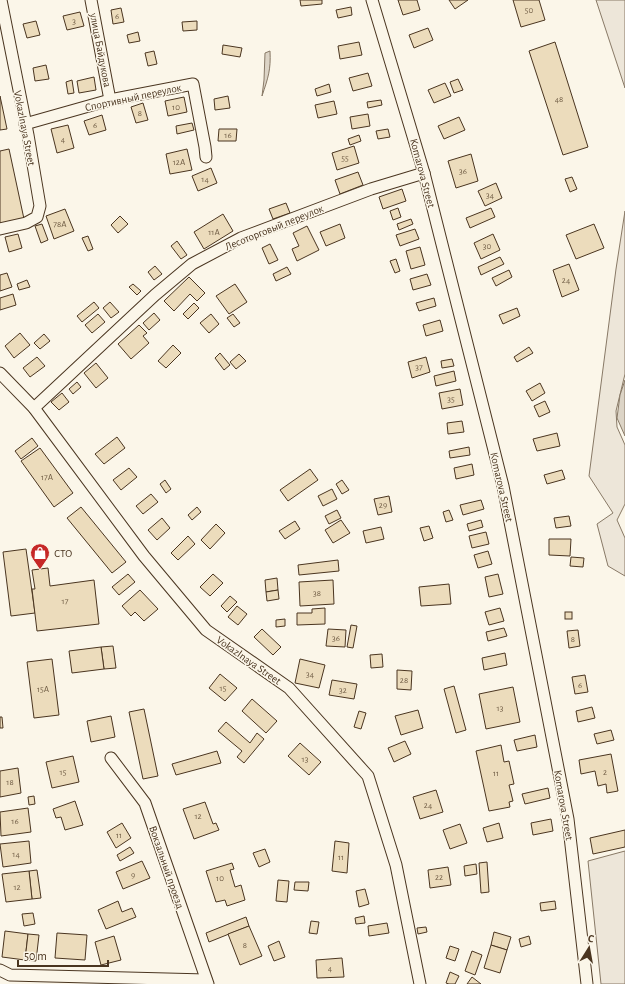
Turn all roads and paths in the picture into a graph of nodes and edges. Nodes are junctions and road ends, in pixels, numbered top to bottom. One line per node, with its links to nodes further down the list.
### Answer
1 (1, 0): 5 (street, Vokazlnaya Street)
2 (91, 0): 4 (street, улица Байдукова)
3 (372, 0): 7 (street, Komarova Street)
4 (110, 100): 5 (street, Спортивный переулок); 6 (street, Спортивный переулок)
5 (25, 124): 8 (street, Vokazlnaya Street)
6 (206, 157)
7 (424, 173): 10 (street, Лесоторговый переулок); 15 (street, Komarova Street)
8 (0, 229)
9 (0, 372): 10 (street, Vokazlnaya Street)
10 (34, 408): 14 (street, Vokazlnaya Street)
11 (111, 758): 13 (street, Вокзальный проезд)
12 (0, 970): 13 (street)
13 (207, 982)
14 (420, 984)
15 (587, 984)

